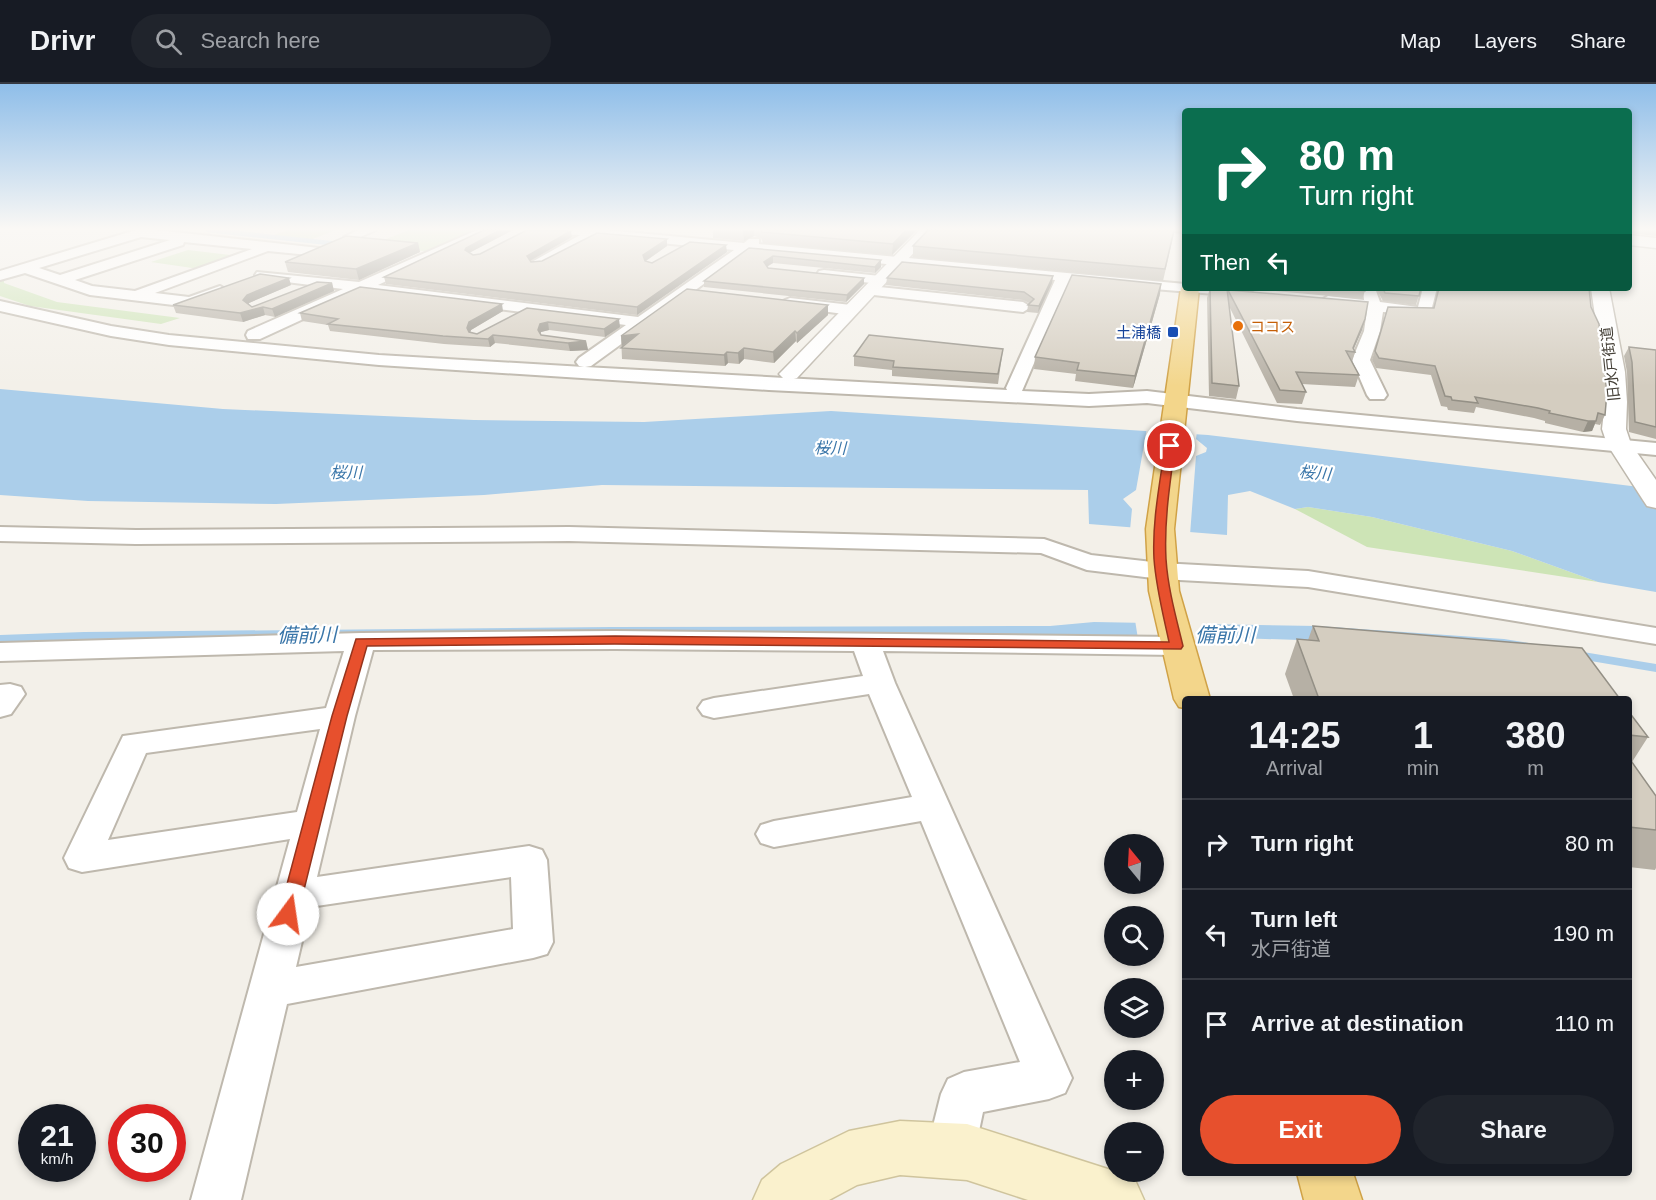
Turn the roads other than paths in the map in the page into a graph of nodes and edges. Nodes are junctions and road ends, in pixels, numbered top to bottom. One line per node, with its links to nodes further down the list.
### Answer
1 (66, 282): 20 (street)
2 (173, 282): 20 (street)
3 (315, 282): 12 (street); 21 (street)
4 (370, 282): 12 (street)
5 (698, 282): 18 (street)
6 (856, 282): 10 (street)
7 (879, 282): 10 (street)
8 (1062, 282): 39 (street)
9 (1122, 282): 13 (street)
10 (875, 286): 27 (street); 29 (street)
11 (231, 287): 20 (street)
12 (359, 287): 28 (street); 33 (street)
13 (1182, 287)
14 (1190, 291): 43 (highway)
15 (1220, 291): 22 (street)
16 (1429, 291): 23 (street)
17 (1600, 291): 45 (street, 旧水戸街道)
18 (684, 292): 19 (street); 31 (street)
19 (706, 294)
20 (136, 295)
21 (286, 295)
22 (1259, 295)
23 (1371, 297): 24 (street); 40 (street)
24 (1315, 300)
25 (773, 302): 29 (street)
26 (0, 306): 37 (street)
27 (1023, 307)
28 (525, 308): 30 (street); 31 (street)
29 (851, 310): 36 (street)
30 (506, 319)
31 (642, 322): 34 (street)
32 (584, 342): 34 (street)
33 (378, 343)
34 (609, 345): 35 (street)
35 (585, 362)
36 (791, 373): 37 (street); 39 (street)
37 (766, 384): 42 (street)
38 (1071, 384): 41 (street)
39 (1015, 388): 42 (street)
40 (1377, 395)
41 (1147, 397): 42 (street); 43 (street)
42 (1104, 400)
43 (1175, 404): 45 (street); 48 (highway)
44 (1656, 449): 45 (street)
45 (1624, 450): 46 (street, 旧水戸街道)
46 (1656, 500)
47 (0, 534): 48 (street)
48 (1161, 564): 49 (highway); 50 (street)
49 (1174, 634): 52 (street); 56 (highway)
50 (1656, 636)
51 (361, 642): 52 (street); 53 (street); 59 (street)
52 (866, 643): 54 (street)
53 (0, 652)
54 (880, 683): 58 (street); 60 (street)
55 (0, 696): 57 (street)
56 (1191, 696)
57 (0, 707)
58 (714, 708)
59 (339, 716): 61 (street); 61 (street)
60 (933, 806): 62 (street); 65 (street)
61 (312, 823): 63 (street)
62 (774, 834)
63 (293, 895): 64 (street); 64 (street)
64 (270, 989): 67 (street)
65 (951, 1150): 68 (main road); 69 (main road)
66 (1326, 1176): 70 (highway)
67 (216, 1200)
68 (783, 1200)
69 (1116, 1200)
70 (1333, 1200)

